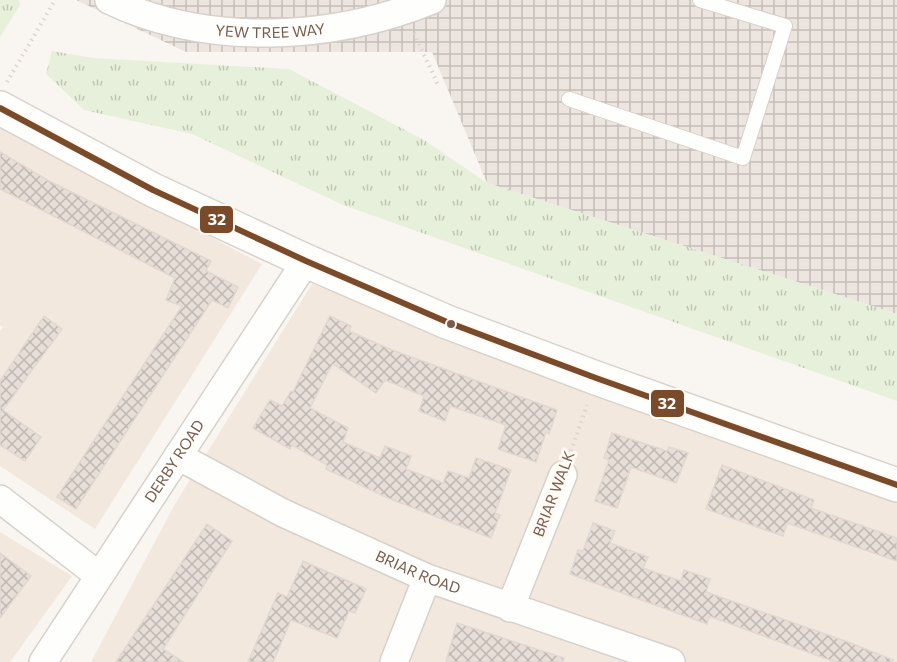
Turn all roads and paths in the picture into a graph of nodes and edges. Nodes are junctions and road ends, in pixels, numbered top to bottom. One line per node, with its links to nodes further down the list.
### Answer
1 (55, 0): 7 (path)
2 (109, 0): 5 (street, YEW TREE WAY)
3 (432, 0): 5 (street, YEW TREE WAY)
4 (700, 0): 8 (lane)
5 (404, 11): 6 (path)
6 (439, 87)
7 (3, 97): 9 (street)
8 (569, 99)
9 (306, 261): 10 (street); 11 (street, DERBY ROAD)
10 (596, 378): 12 (path, BRIAR WALK); 13 (street)
11 (178, 456): 15 (street, DERBY ROAD); 16 (street, BRIAR ROAD)
12 (563, 475): 17 (street, BRIAR WALK)
13 (897, 485)
14 (0, 499): 15 (street)
15 (98, 575): 18 (street, DERBY ROAD)
16 (427, 578): 17 (street, BRIAR ROAD); 19 (street)
17 (510, 608): 20 (street, BRIAR ROAD)
18 (43, 662)
19 (394, 662)
20 (670, 662)

